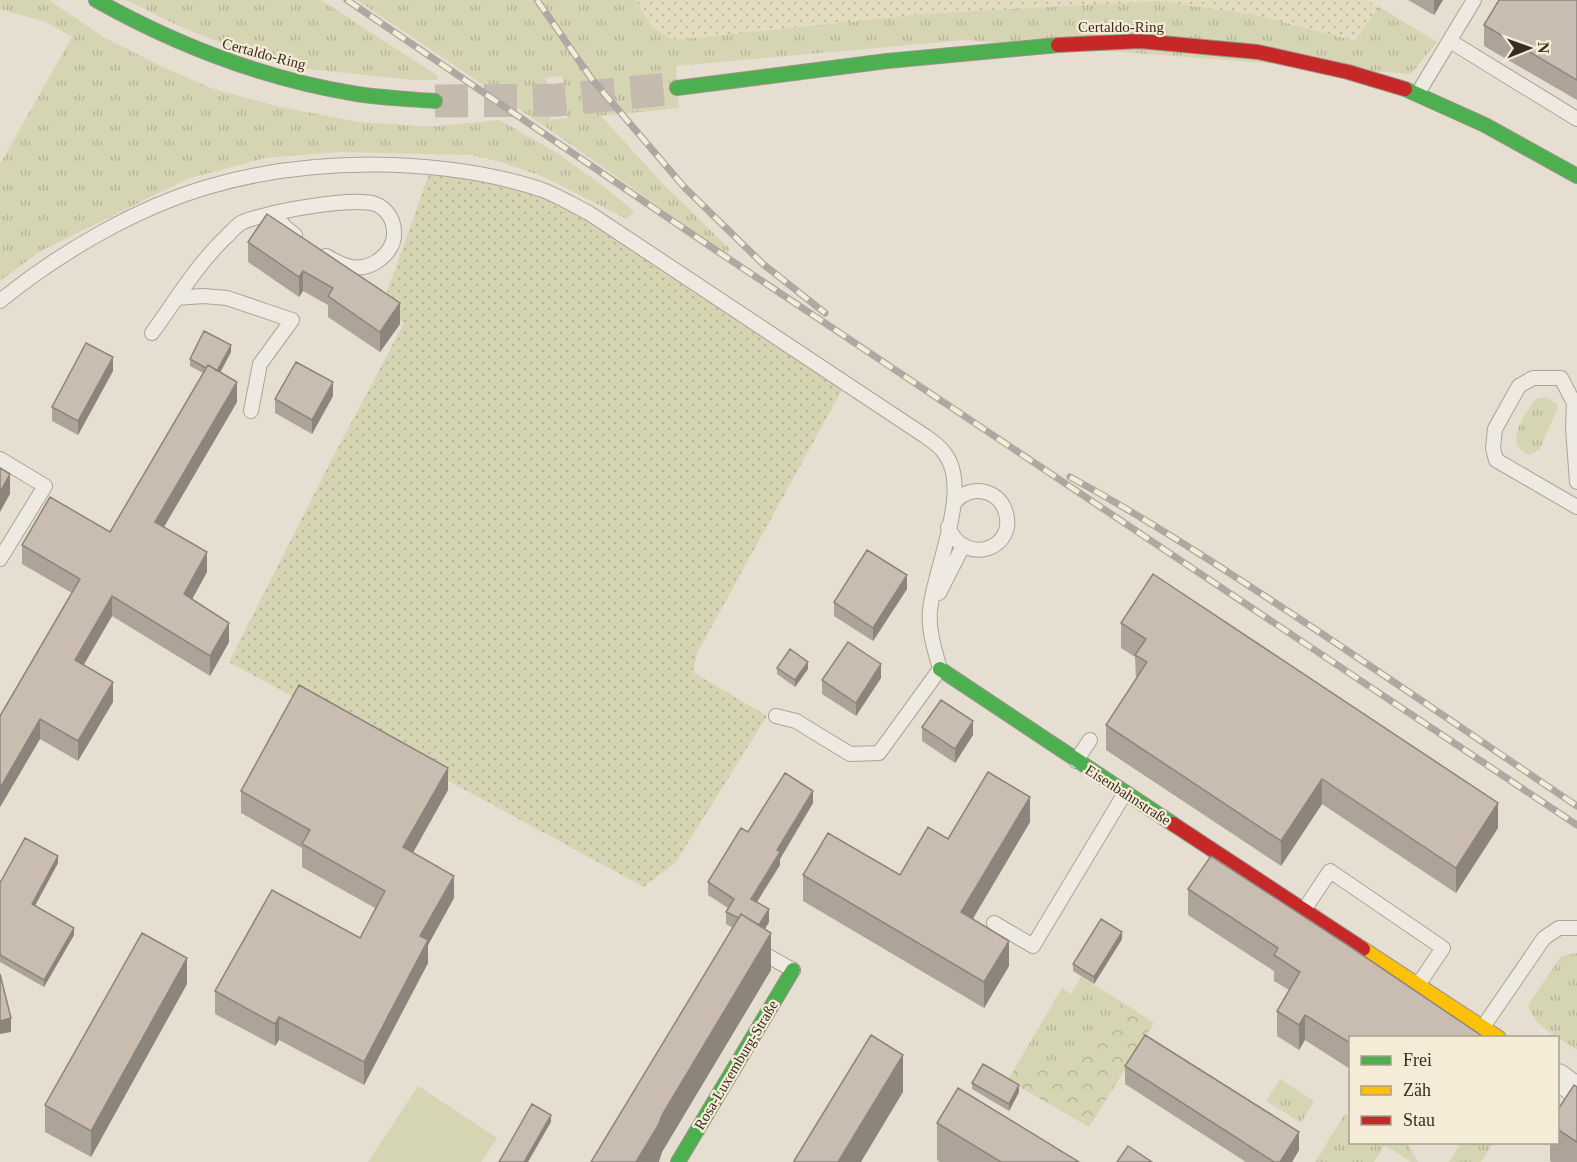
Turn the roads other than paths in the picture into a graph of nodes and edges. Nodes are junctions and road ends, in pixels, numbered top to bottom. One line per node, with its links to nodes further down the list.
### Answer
1 (96, 0): 6 (main road, Certaldo-Ring)
2 (1474, 0): 3 (lane)
3 (1450, 40): 5 (lane); 7 (lane)
4 (677, 88): 5 (main road, Certaldo-Ring)
5 (1418, 93): 8 (main road, Certaldo-Ring)
6 (435, 101)
7 (1577, 118)
8 (1577, 176)
9 (273, 213): 9 (lane); 10 (lane)
10 (177, 298): 12 (lane); 13 (lane)
11 (0, 301): 16 (lane)
12 (152, 333)
13 (251, 411)
14 (0, 459): 20 (lane)
15 (1577, 482): 17 (lane)
16 (956, 501): 18 (lane); 19 (lane)
17 (1577, 507)
18 (948, 527): 19 (lane); 21 (lane)
19 (963, 546): 21 (lane)
20 (0, 559)
21 (929, 611): 22 (lane)
22 (940, 669): 23 (lane); 25 (main road, Eisenbahnstraße)
23 (776, 716)
24 (1090, 740): 25 (lane)
25 (1076, 761): 26 (main road, Eisenbahnstraße)
26 (1125, 793): 27 (main road, Eisenbahnstraße); 28 (lane)
27 (1304, 910): 32 (main road, Eisenbahnstraße); 32 (lane)
28 (994, 923)
29 (1577, 928): 33 (lane)
30 (749, 945): 31 (lane)
31 (793, 970): 37 (main road, Rosa-Luxemburg-Straße)
32 (1418, 985): 33 (main road, Eisenbahnstraße)
33 (1483, 1027): 34 (main road, Eisenbahnstraße)
34 (1496, 1036)
35 (1559, 1078): 36 (street)
36 (1577, 1091)
37 (680, 1161)

